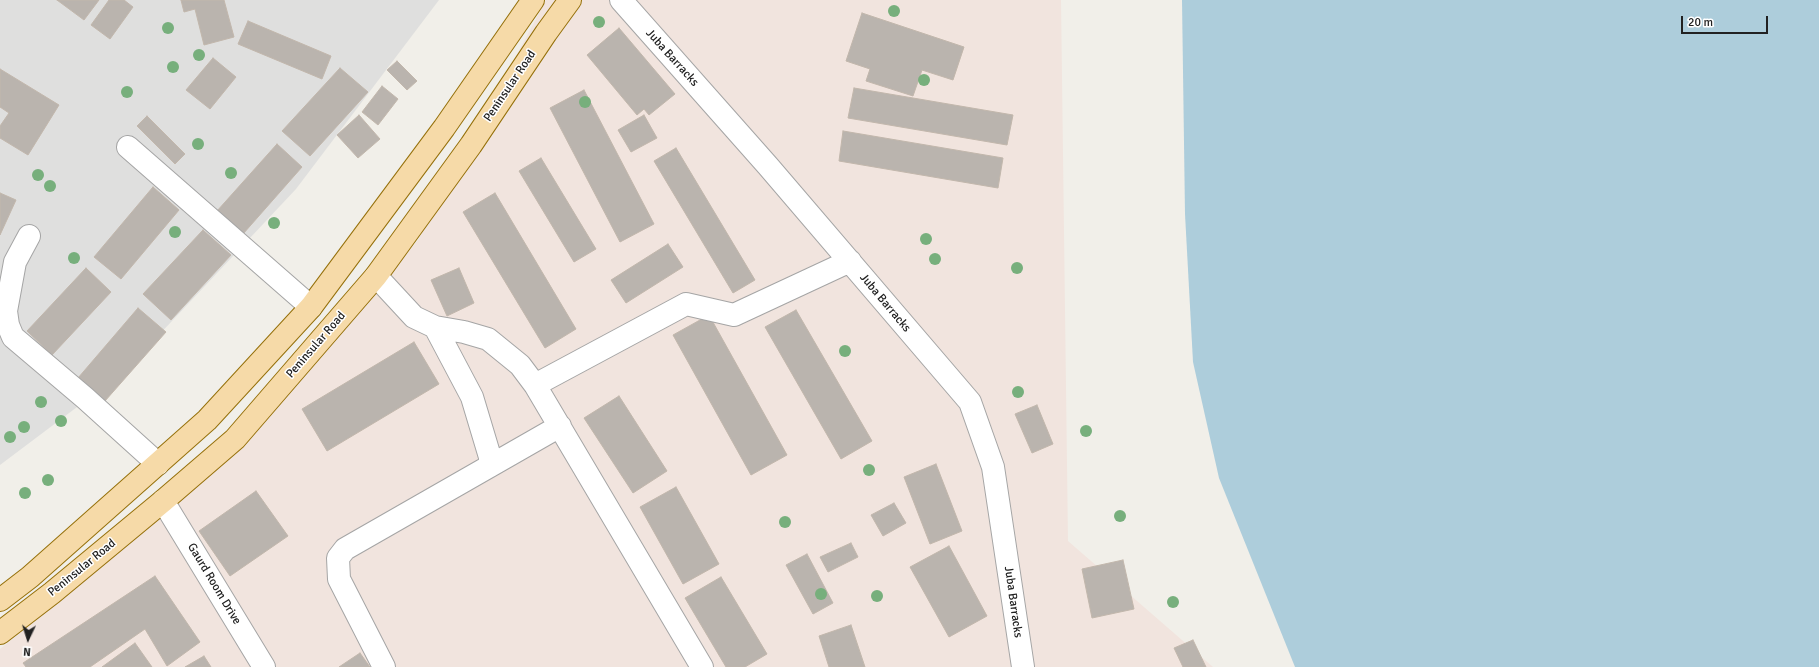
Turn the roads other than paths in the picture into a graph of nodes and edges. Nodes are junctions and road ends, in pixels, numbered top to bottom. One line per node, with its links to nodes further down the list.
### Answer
1 (533, 0): 8 (main road)
2 (570, 0): 7 (main road, Peninsular Road)
3 (621, 0): 6 (street, Juba Barracks)
4 (128, 147): 8 (street)
5 (29, 236): 12 (street)
6 (850, 261): 10 (street); 20 (street, Juba Barracks)
7 (376, 276): 9 (street); 14 (main road, Peninsular Road)
8 (311, 307): 12 (main road)
9 (435, 327): 10 (street); 13 (street)
10 (535, 384): 11 (street)
11 (560, 426): 13 (street); 19 (street)
12 (158, 464): 15 (main road)
13 (490, 466): 18 (street)
14 (163, 501): 16 (main road, Peninsular Road); 17 (street, Gaurd Room Drive)
15 (0, 600)
16 (0, 633)
17 (264, 667)
18 (384, 667)
19 (702, 667)
20 (1023, 667)

